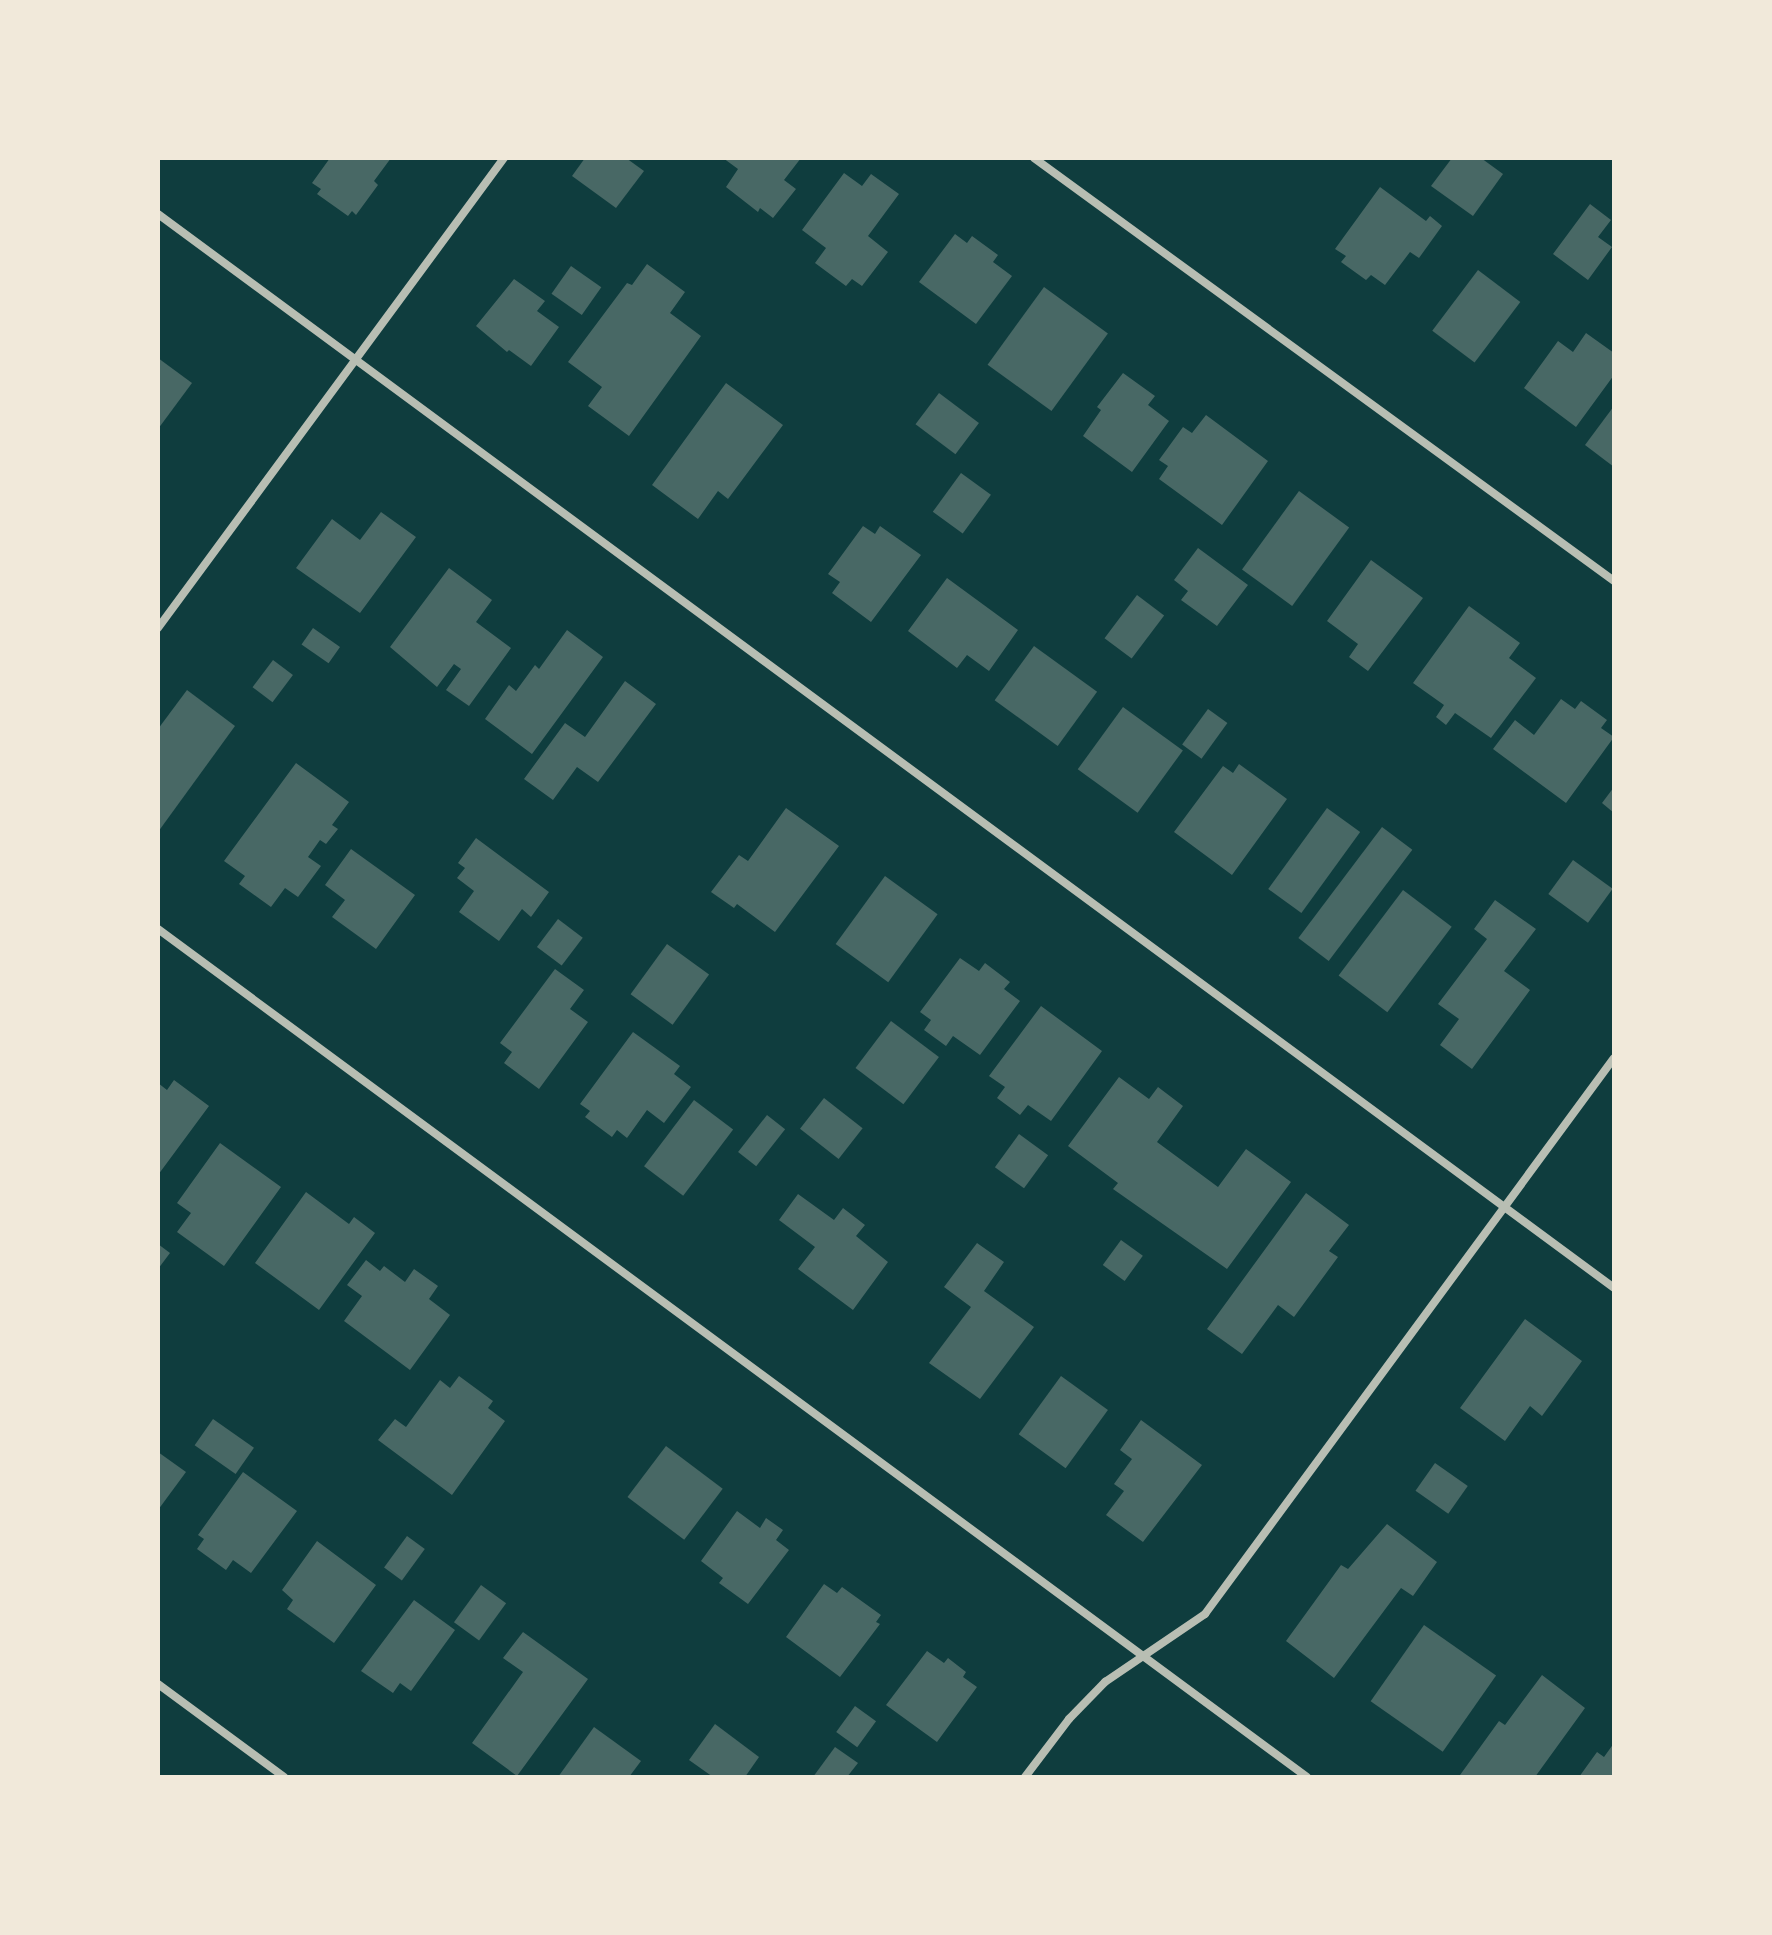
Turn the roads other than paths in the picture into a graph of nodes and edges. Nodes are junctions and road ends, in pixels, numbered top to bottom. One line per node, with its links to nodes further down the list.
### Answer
1 (504, 158): 4 (street)
2 (1034, 158): 5 (street)
3 (158, 214): 4 (street)
4 (355, 359): 6 (street); 9 (street)
5 (1614, 581)
6 (158, 628)
7 (158, 929): 11 (street)
8 (1614, 1058): 9 (street)
9 (1503, 1206): 10 (street); 11 (street)
10 (1614, 1288)
11 (1143, 1656): 14 (street); 15 (street)
12 (158, 1684): 13 (street)
13 (284, 1777)
14 (1025, 1777)
15 (1307, 1777)

